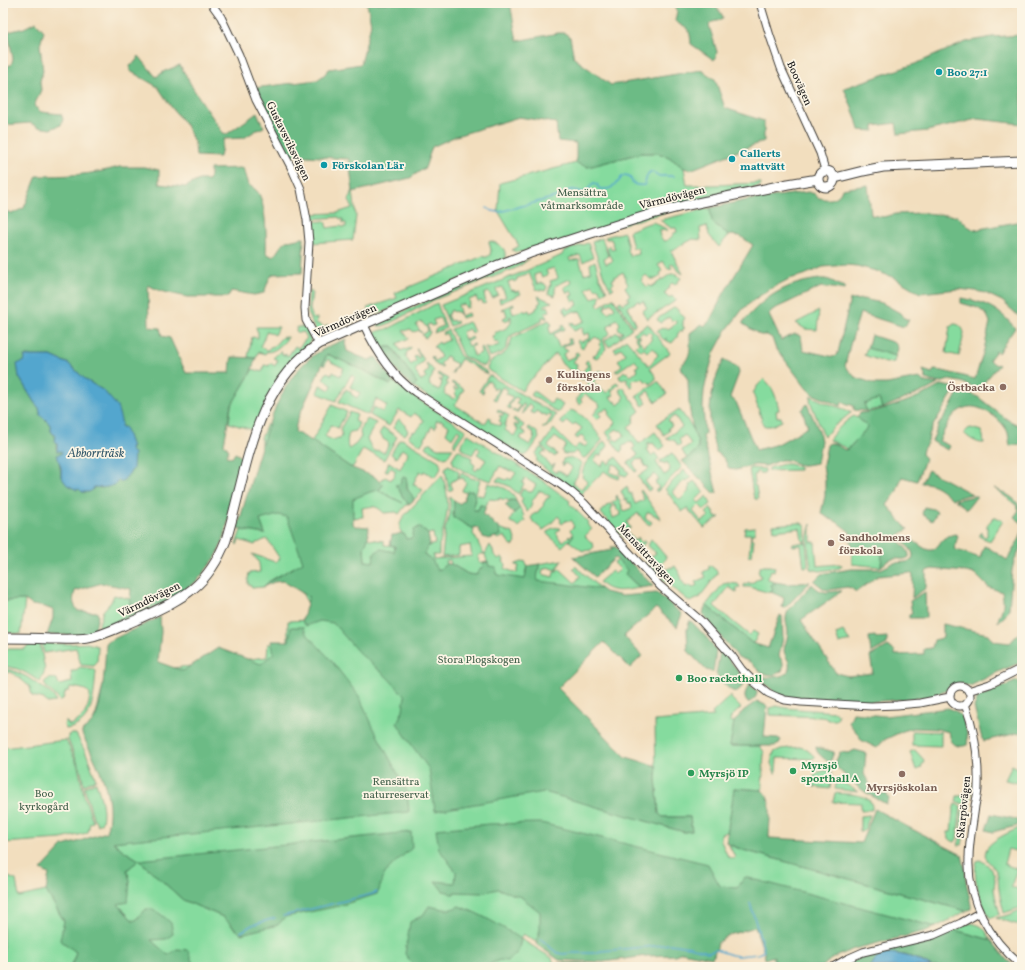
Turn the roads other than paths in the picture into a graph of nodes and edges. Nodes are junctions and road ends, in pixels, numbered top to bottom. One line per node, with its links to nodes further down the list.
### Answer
1 (211, 3): 8 (street, Gustavsviksvägen)
2 (760, 3): 4 (street, Boovägen)
3 (1022, 161): 5 (main road)
4 (825, 170): 5 (main road); 6 (main road)
5 (835, 178): 6 (main road)
6 (818, 180): 7 (main road, Värmdövägen)
7 (364, 324): 8 (main road, Värmdövägen); 12 (street, Mensättravägen)
8 (319, 344): 9 (main road, Värmdövägen)
9 (3, 638)
10 (1022, 668): 11 (street)
11 (968, 691): 12 (street); 13 (street)
12 (950, 697): 13 (street)
13 (965, 704): 14 (street, Skarpövägen)
14 (979, 913): 15 (street, Skarpövägen); 16 (street)
15 (1022, 966)
16 (834, 967)

